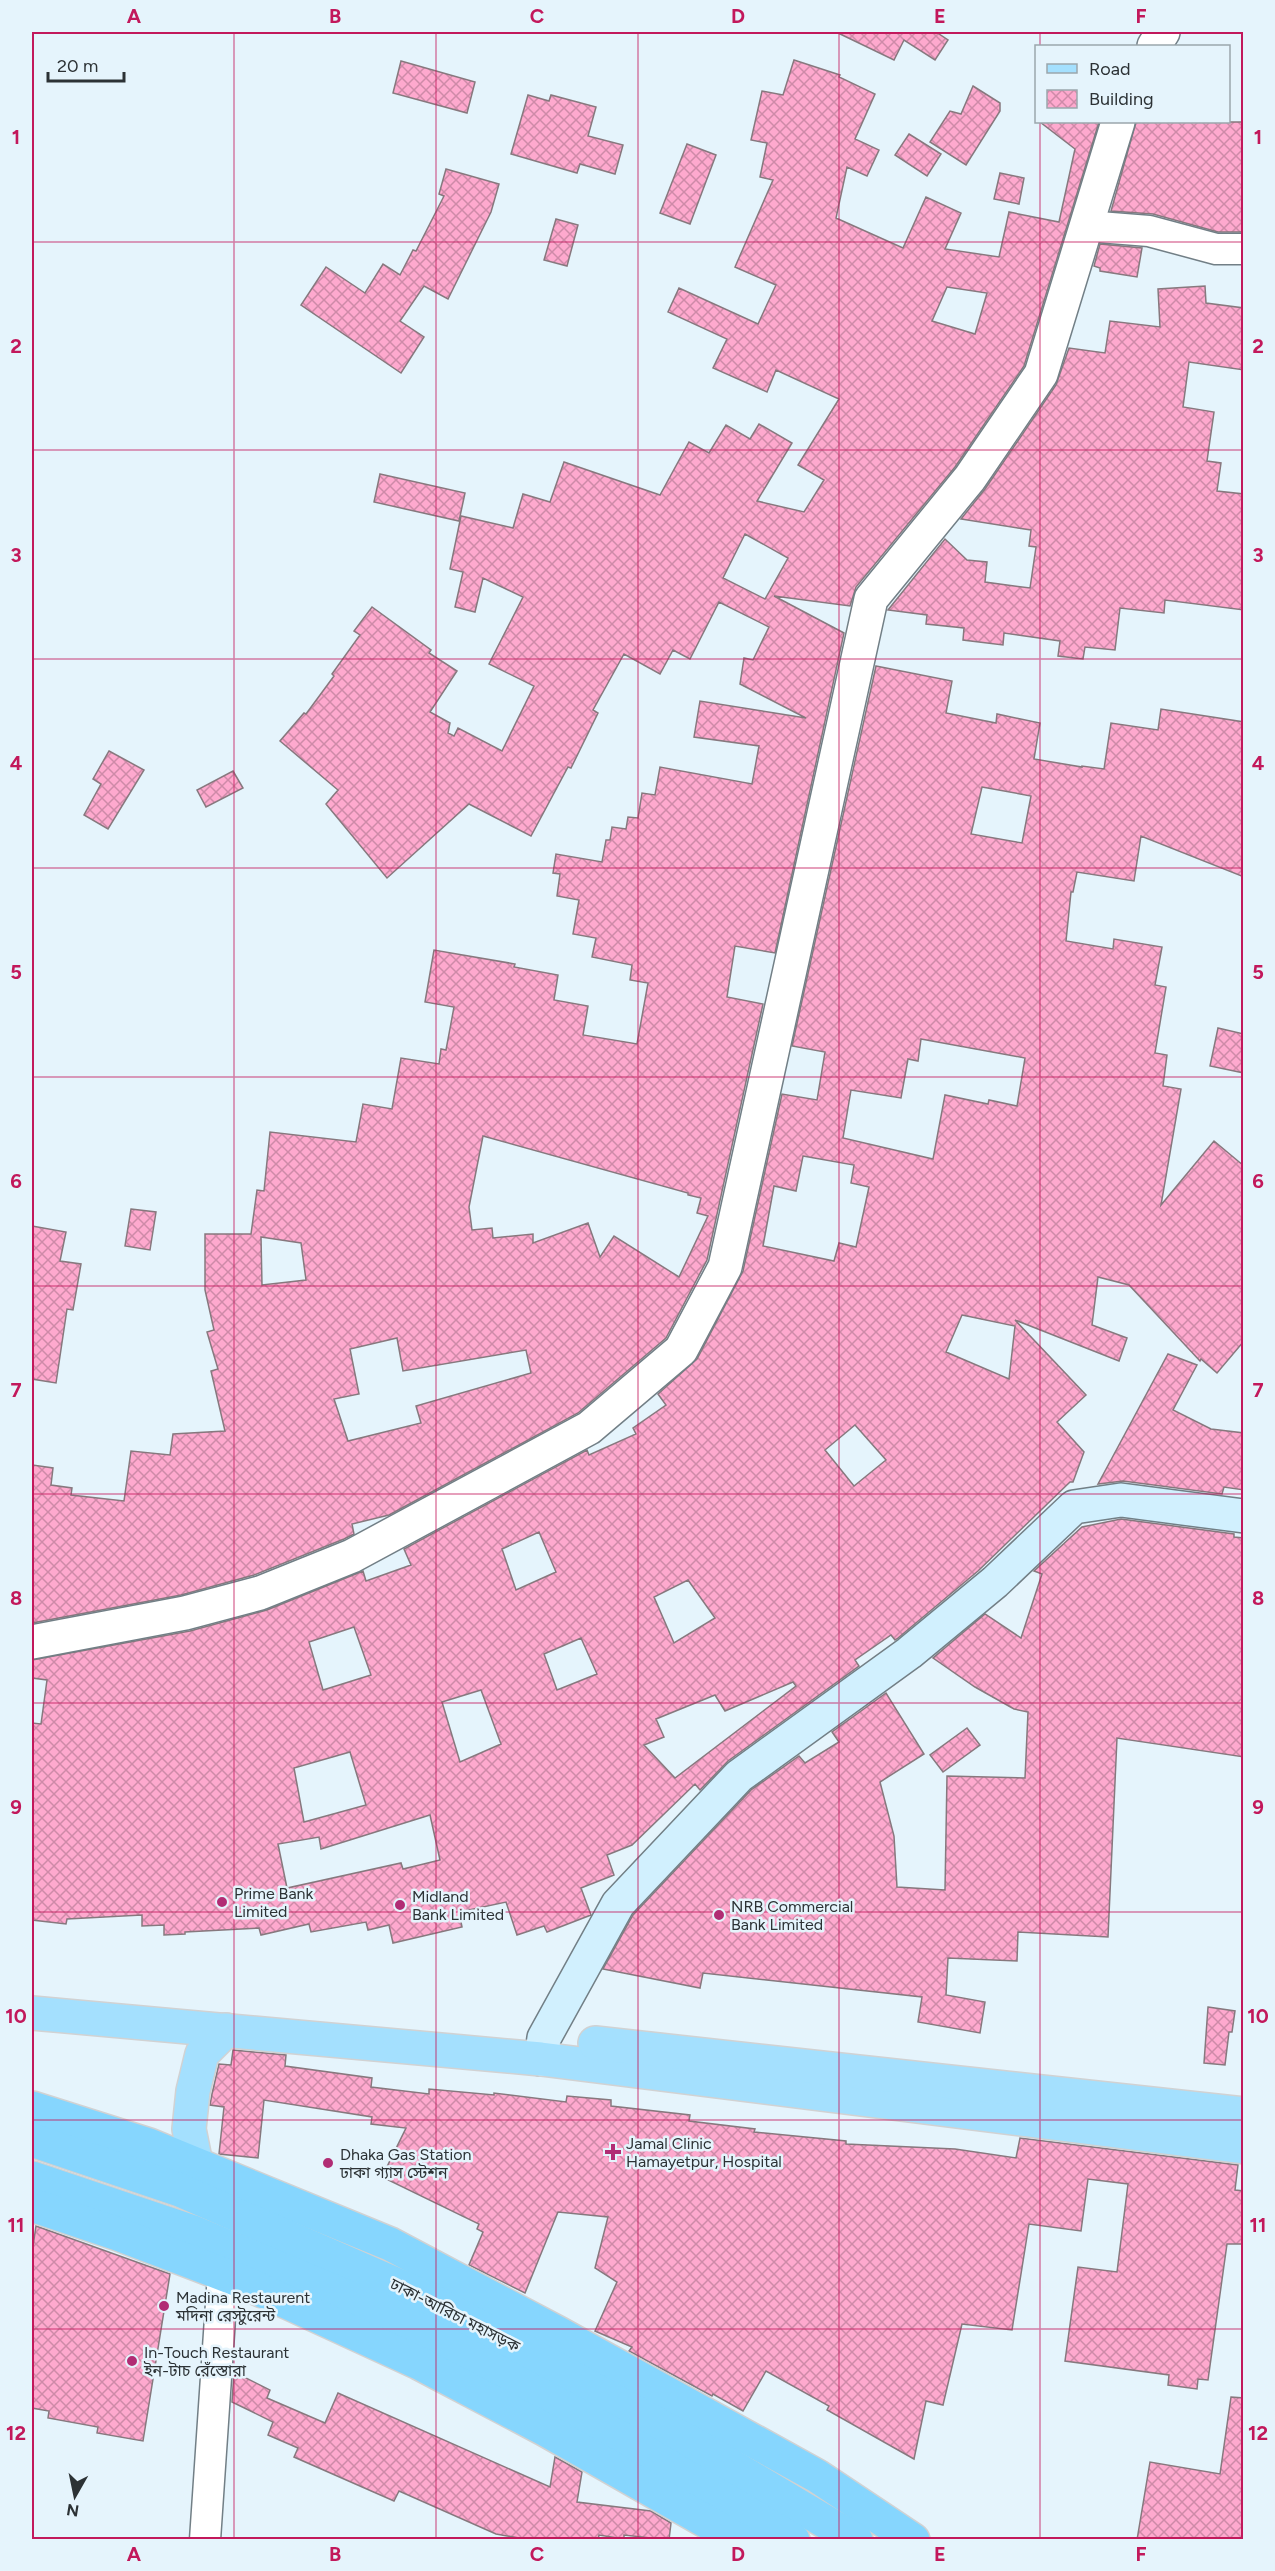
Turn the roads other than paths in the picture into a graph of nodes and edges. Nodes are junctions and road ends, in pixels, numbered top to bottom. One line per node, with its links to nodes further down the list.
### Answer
1 (1163, 32): 2 (street)
2 (1155, 45)
3 (1118, 123): 4 (street)
4 (1086, 226): 5 (street); 7 (street)
5 (1244, 249)
6 (1244, 1516): 11 (main road)
7 (32, 1642)
8 (32, 1992): 11 (main road)
9 (32, 2013): 10 (main road)
10 (226, 2030): 11 (main road); 16 (main road)
11 (542, 2048): 13 (main road); 15 (main road)
12 (32, 2108): 16 (highway)
13 (1244, 2114)
14 (32, 2140): 23 (highway, ঢাকা-আরিচা মহাসড়ক)
15 (1244, 2146)
16 (196, 2164): 24 (highway)
17 (32, 2178): 22 (highway, ঢাকা-আরিচা মহাসড়ক)
18 (32, 2205): 19 (highway)
19 (223, 2274): 20 (street); 21 (highway)
20 (205, 2540)
21 (739, 2540)
22 (793, 2540)
23 (856, 2540)
24 (913, 2540)

